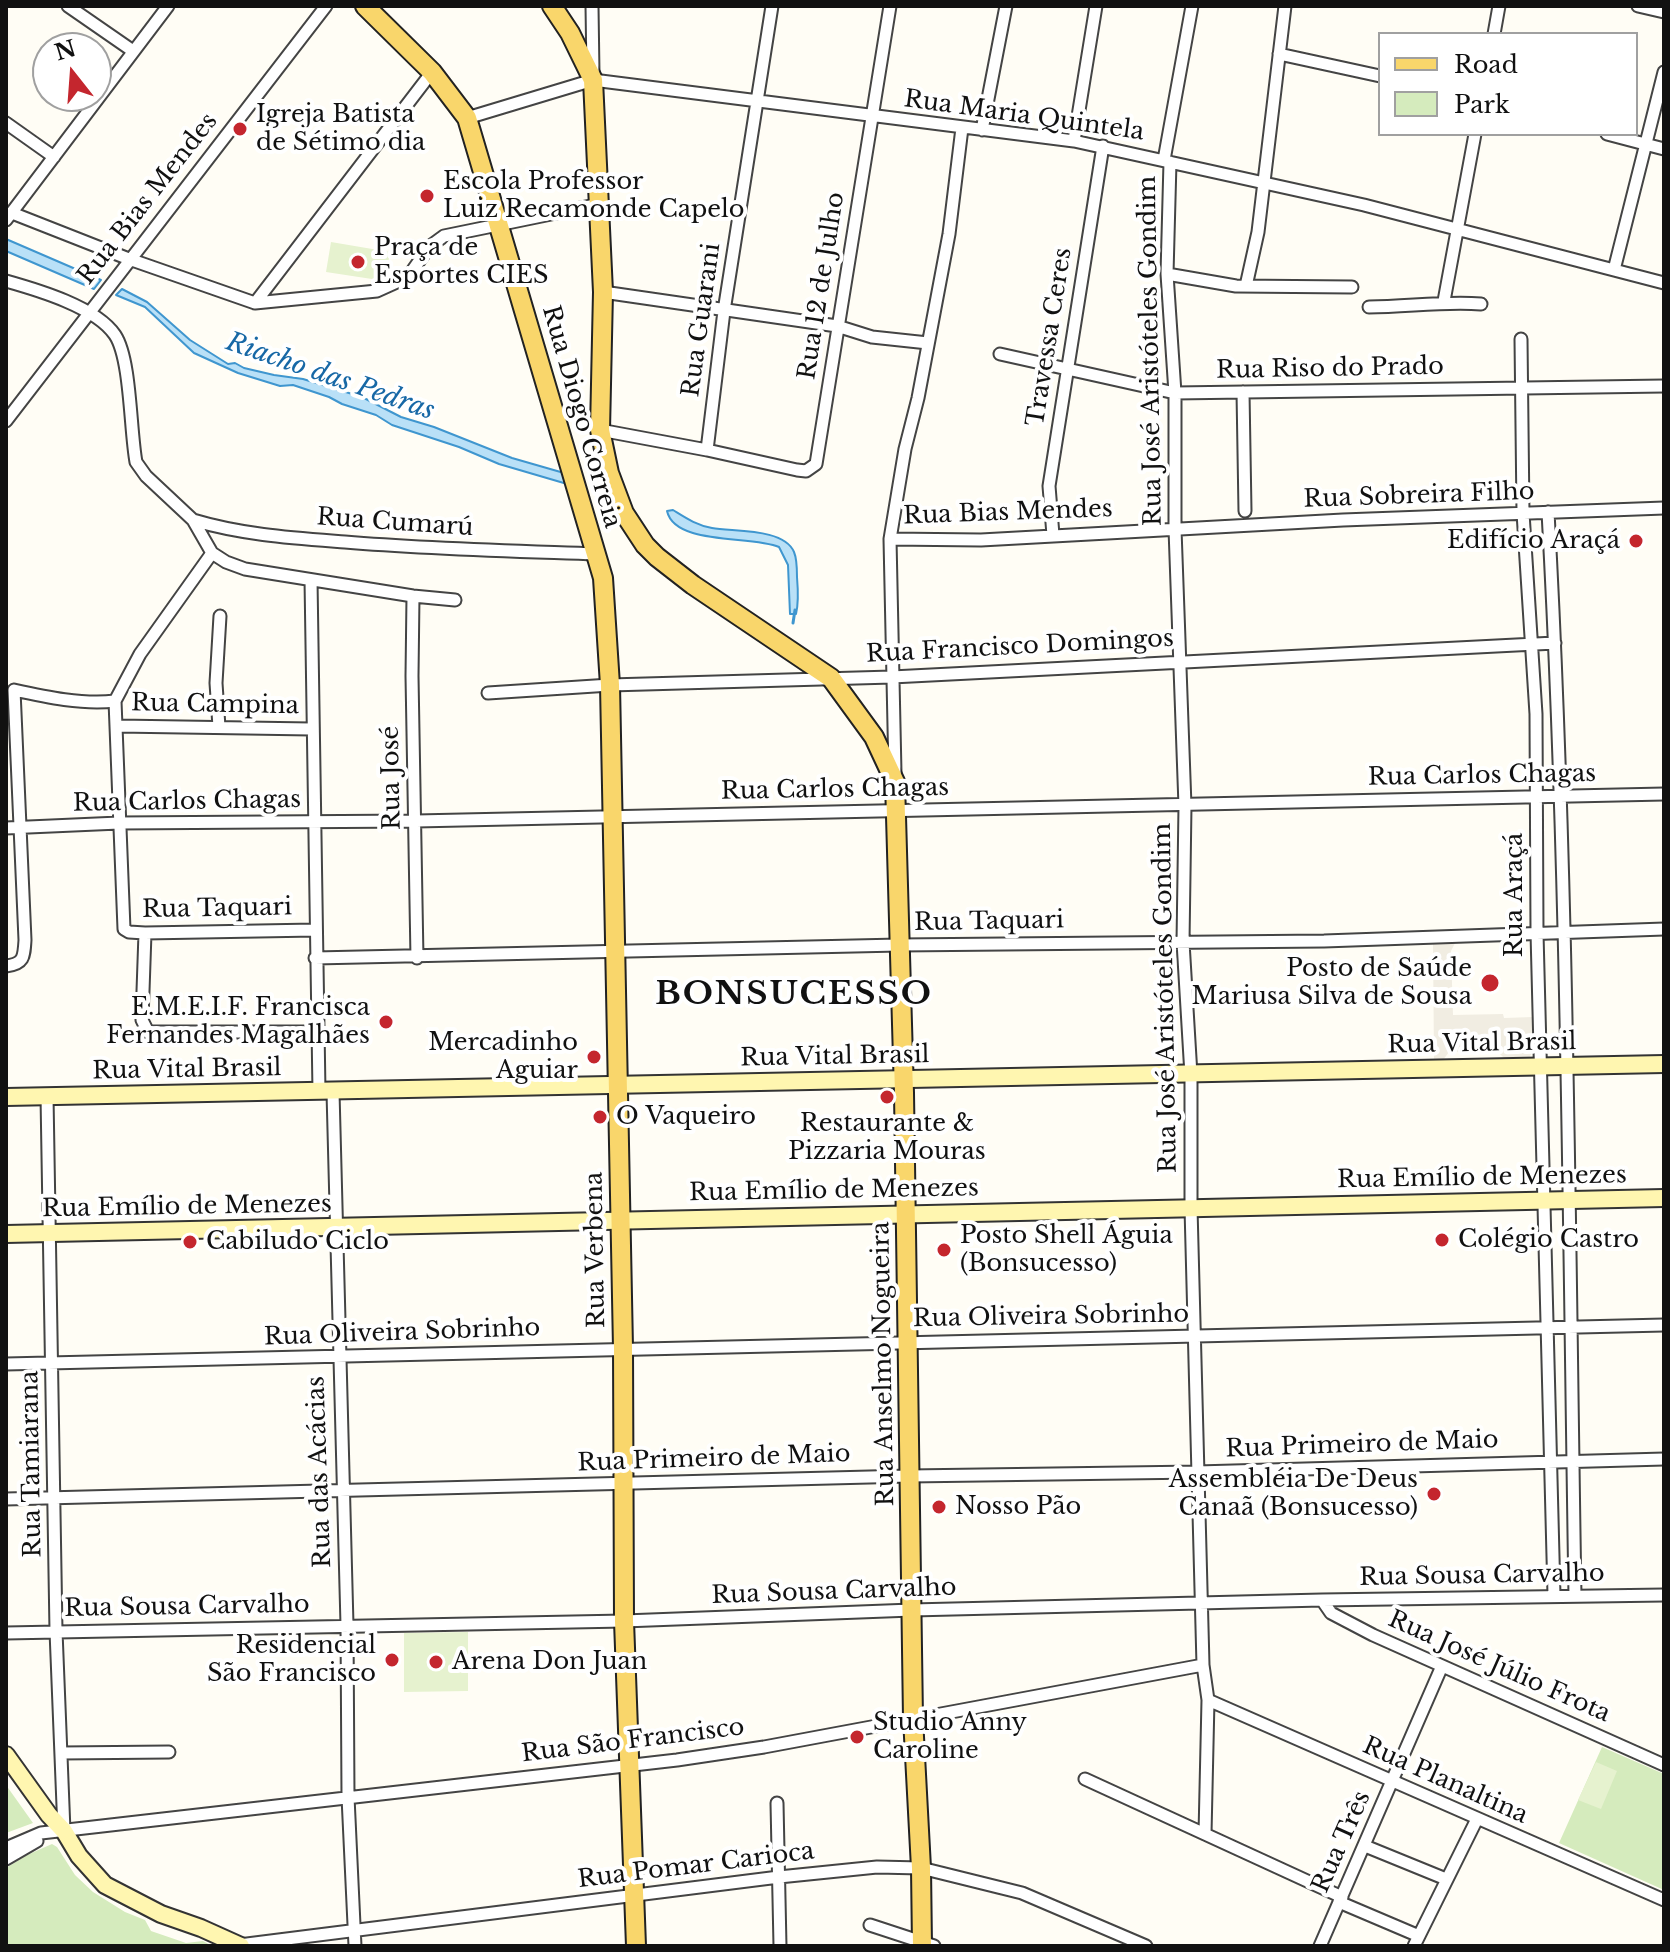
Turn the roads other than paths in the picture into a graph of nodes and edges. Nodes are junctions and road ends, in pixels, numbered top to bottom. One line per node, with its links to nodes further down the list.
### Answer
1 (68, 6): 17 (street)
2 (168, 6): 17 (street)
3 (326, 6): 42 (street, Rua Bias Mendes)
4 (365, 6): 19 (main road, Rua Diogo Correia)
5 (552, 6): 22 (main road)
6 (592, 6): 22 (street)
7 (772, 6): 23 (street, Rua Guarani)
8 (890, 6): 24 (street, Rua 12 de Julho)
9 (1006, 6): 28 (street)
10 (1096, 6): 31 (street)
11 (1192, 6): 36 (street, Rua José Aristóteles Gondim)
12 (1285, 6): 18 (street)
13 (1499, 6): 16 (street)
14 (1638, 6): 15 (street)
15 (1664, 12)
16 (1494, 32)
17 (133, 51): 35 (street)
18 (1279, 54): 21 (street); 37 (street)
19 (432, 72): 25 (main road, Rua Diogo Correia); 51 (street)
20 (1664, 72): 32 (street)
21 (1378, 76)
22 (593, 80): 23 (street, Rua Maria Quintela); 25 (street, Rua Maria Quintela); 38 (main road)
23 (757, 99): 24 (street, Rua Maria Quintela); 54 (street, Rua Guarani)
24 (874, 116): 27 (street, Rua Maria Quintela); 56 (street, Rua 12 de Julho)
25 (467, 118): 40 (main road, Rua Diogo Correia)
26 (6, 123): 35 (street)
27 (962, 128): 28 (street, Rua Maria Quintela); 58 (street, Rua Anselmo Nogueira)
28 (982, 130): 31 (street, Rua Maria Quintela)
29 (1475, 136): 41 (street)
30 (1614, 136): 32 (street)
31 (1074, 141): 33 (street, Rua Maria Quintela)
32 (1644, 144): 34 (street); 43 (street)
33 (1103, 146): 36 (street, Rua Maria Quintela); 60 (street, Travessa Ceres)
34 (1664, 149)
35 (54, 157): 39 (street)
36 (1167, 161): 37 (street, Rua Maria Quintela); 44 (street, Rua José Aristóteles Gondim)
37 (1264, 182): 41 (street, Rua Maria Quintela); 47 (street)
38 (600, 204): 40 (street); 49 (main road)
39 (9, 217): 42 (street)
40 (499, 223): 51 (street); 77 (main road, Rua Diogo Correia)
41 (1457, 230): 43 (street, Rua Maria Quintela); 50 (street)
42 (129, 259): 51 (street); 55 (street, Rua Bias Mendes)
43 (1614, 270): 46 (street, Rua Maria Quintela)
44 (1167, 274): 47 (street); 64 (street, Rua José Aristóteles Gondim)
45 (6, 281): 55 (street)
46 (1664, 283)
47 (1246, 286): 48 (street)
48 (1352, 287)
49 (603, 292): 54 (street); 66 (main road)
50 (1444, 301): 52 (street); 53 (street)
51 (255, 303)
52 (1481, 304)
53 (1369, 307)
54 (724, 311): 56 (street); 67 (street, Rua Guarani)
55 (88, 312): 65 (street, Rua Bias Mendes); 72 (street)
56 (837, 326): 58 (street); 67 (street, Rua 12 de Julho)
57 (1521, 339): 62 (street, Rua Araçá)
58 (928, 343): 75 (street, Rua Anselmo Nogueira)
59 (1000, 354): 60 (street, Rua Riso do Prado)
60 (1066, 371): 64 (street, Rua Riso do Prado); 74 (street, Travessa Ceres)
61 (1664, 386): 62 (street, Rua Riso do Prado)
62 (1522, 388): 63 (street, Rua Riso do Prado); 71 (street, Rua Araçá)
63 (1243, 392): 64 (street, Rua Riso do Prado); 69 (street)
64 (1175, 393): 73 (street, Rua José Aristóteles Gondim)
65 (6, 421)
66 (600, 430): 67 (street); 86 (main road, Rua Anselmo Nogueira)
67 (707, 450)
68 (1664, 508): 70 (street, Rua Sobreira Filho)
69 (1245, 511)
70 (1548, 512): 71 (street, Rua Sobreira Filho); 83 (street, Rua Araçá)
71 (1523, 513): 73 (street, Rua Sobreira Filho); 82 (street, Rua Araçá)
72 (193, 520): 76 (street); 77 (street, Rua Cumarú)
73 (1175, 529): 74 (street, Rua Bias Mendes); 84 (street, Rua José Aristóteles Gondim)
74 (1053, 535): 75 (street, Rua Bias Mendes)
75 (890, 539): 85 (street, Rua Anselmo Nogueira)
76 (212, 553): 78 (street); 89 (street)
77 (596, 554): 87 (main road, Rua Verbena)
78 (311, 580): 79 (street); 92 (street, Rua das Acácias)
79 (413, 596): 80 (street); 100 (street, Rua José)
80 (455, 600)
81 (220, 616): 91 (street)
82 (1532, 643): 83 (street, Rua Francisco Domingos); 84 (street, Rua Francisco Domingos); 95 (street, Rua Araçá)
83 (1555, 643): 96 (street, Rua Araçá)
84 (1180, 662): 85 (street, Rua Francisco Domingos); 97 (street, Rua José Aristóteles Gondim)
85 (892, 677): 86 (street, Rua Francisco Domingos); 93 (street, Rua Anselmo Nogueira)
86 (831, 678): 87 (street, Rua Francisco Domingos); 93 (main road, Rua Anselmo Nogueira)
87 (610, 685): 88 (street, Rua Francisco Domingos); 99 (main road, Rua Verbena)
88 (488, 693)
89 (115, 701): 90 (street); 103 (street, Rua Campina)
90 (118, 726): 91 (street, Rua Campina); 101 (street)
91 (219, 727): 92 (street, Rua Campina)
92 (311, 729): 102 (street, Rua das Acácias)
93 (895, 782): 98 (main road, Rua Anselmo Nogueira)
94 (1664, 794): 96 (street, Rua Carlos Chagas)
95 (1537, 796): 96 (street, Rua Carlos Chagas); 97 (street, Rua Carlos Chagas); 109 (street, Rua Araçá)
96 (1559, 797): 107 (street, Rua Araçá)
97 (1185, 806): 98 (street, Rua Carlos Chagas); 110 (street, Rua José Aristóteles Gondim)
98 (896, 811): 99 (street, Rua Carlos Chagas); 111 (main road, Rua Anselmo Nogueira)
99 (611, 816): 100 (street, Rua Carlos Chagas); 112 (main road, Rua Verbena)
100 (416, 821): 102 (street, Rua Carlos Chagas); 114 (street, Rua José)
101 (119, 823): 102 (street, Rua Carlos Chagas); 103 (street, Rua Carlos Chagas); 108 (street, Rua Taquari)
102 (315, 823): 106 (street, Rua das Acácias)
103 (20, 827): 104 (street, Rua Carlos Chagas); 115 (street)
104 (6, 828)
105 (1664, 929): 107 (street, Rua Taquari)
106 (315, 930): 108 (street, Rua Taquari); 113 (street, Rua das Acácias)
107 (1562, 932): 109 (street, Rua Taquari); 119 (street, Rua Araçá)
108 (145, 933): 116 (street)
109 (1537, 933): 110 (street, Rua Taquari); 118 (street, Rua Araçá)
110 (1183, 942): 111 (street, Rua Taquari); 120 (street, Rua José Aristóteles Gondim)
111 (899, 945): 112 (street, Rua Taquari); 121 (main road, Rua Anselmo Nogueira)
112 (614, 952): 114 (street, Rua Taquari); 122 (main road, Rua Verbena)
113 (315, 958): 114 (street, Rua Taquari); 116 (street, Rua das Acácias)
114 (417, 958)
115 (10, 966)
116 (317, 1032): 123 (street, Rua das Acácias)
117 (1664, 1064): 119 (street, Rua Vital Brasil)
118 (1541, 1066): 119 (street, Rua Vital Brasil); 120 (street, Rua Vital Brasil); 127 (street, Rua Araçá)
119 (1568, 1066): 128 (street, Rua Araçá)
120 (1191, 1075): 121 (street, Rua Vital Brasil); 129 (street, Rua José Aristóteles Gondim)
121 (904, 1080): 122 (street, Rua Vital Brasil); 130 (main road, Rua Anselmo Nogueira)
122 (617, 1086): 123 (street, Rua Vital Brasil); 131 (main road, Rua Verbena)
123 (326, 1092): 124 (street, Rua Vital Brasil); 132 (street, Rua das Acácias)
124 (47, 1096): 125 (street, Rua Vital Brasil); 133 (street, Rua Tamiarana)
125 (6, 1097)
126 (1664, 1198): 128 (street, Rua Emílio de Menezes)
127 (1545, 1200): 128 (street, Rua Emílio de Menezes); 129 (street, Rua Emílio de Menezes); 136 (street, Rua Araçá)
128 (1568, 1201): 137 (street, Rua Araçá)
129 (1191, 1208): 130 (street, Rua Emílio de Menezes); 138 (street, Rua José Aristóteles Gondim)
130 (906, 1213): 131 (street, Rua Emílio de Menezes); 139 (main road, Rua Anselmo Nogueira)
131 (619, 1219): 132 (street, Rua Emílio de Menezes); 140 (main road, Rua Verbena)
132 (336, 1229): 133 (street, Rua Emílio de Menezes); 141 (street, Rua das Acácias)
133 (51, 1232): 134 (street, Rua Emílio de Menezes); 142 (street, Rua Tamiarana)
134 (6, 1234)
135 (1664, 1325): 137 (street, Rua Oliveira Sobrinho)
136 (1548, 1327): 137 (street, Rua Oliveira Sobrinho); 138 (street, Rua Oliveira Sobrinho); 146 (street, Rua Araçá)
137 (1571, 1328): 145 (street, Rua Araçá)
138 (1194, 1337): 139 (street, Rua Oliveira Sobrinho); 147 (street, Rua José Aristóteles Gondim)
139 (908, 1341): 140 (street, Rua Oliveira Sobrinho); 148 (main road, Rua Anselmo Nogueira)
140 (623, 1348): 141 (street, Rua Oliveira Sobrinho); 149 (main road, Rua Verbena)
141 (339, 1358): 142 (street, Rua Oliveira Sobrinho); 150 (street, Rua das Acácias)
142 (53, 1362): 143 (street, Rua Oliveira Sobrinho); 152 (street, Rua Tamiarana)
143 (6, 1364)
144 (1664, 1459): 145 (street, Rua Primeiro de Maio)
145 (1573, 1461): 146 (street, Rua Primeiro de Maio); 155 (street, Rua Araçá)
146 (1550, 1462): 147 (street, Rua Primeiro de Maio); 153 (street, Rua Araçá)
147 (1197, 1472): 148 (street, Rua Primeiro de Maio); 157 (street, Rua José Aristóteles Gondim)
148 (909, 1476): 149 (street, Rua Primeiro de Maio); 158 (main road, Rua Anselmo Nogueira)
149 (623, 1484): 150 (street, Rua Primeiro de Maio); 159 (main road, Rua Verbena)
150 (342, 1490): 152 (street, Rua Primeiro de Maio); 160 (street, Rua das Acácias)
151 (6, 1499): 152 (street, Rua Primeiro de Maio)
152 (53, 1499): 161 (street, Rua Tamiarana)
153 (1554, 1595): 155 (street, Rua Sousa Carvalho); 156 (street, Rua Sousa Carvalho)
154 (1664, 1595): 155 (street, Rua Sousa Carvalho)
155 (1575, 1596)
156 (1322, 1600): 157 (street, Rua Sousa Carvalho); 164 (street, Rua José Júlio Frota)
157 (1202, 1605): 158 (street, Rua Sousa Carvalho); 163 (street, Rua José Aristóteles Gondim)
158 (912, 1610): 159 (street, Rua Sousa Carvalho); 166 (main road, Rua Anselmo Nogueira)
159 (624, 1621): 160 (street, Rua Sousa Carvalho); 170 (main road, Rua Verbena)
160 (347, 1625): 161 (street, Rua Sousa Carvalho); 174 (street, Rua das Acácias)
161 (56, 1631): 162 (street, Rua Sousa Carvalho); 168 (street, Rua Tamiarana)
162 (6, 1633)
163 (1203, 1665): 165 (street, Rua José Aristóteles Gondim); 166 (street, Rua São Francisco)
164 (1442, 1666): 171 (street, Rua José Júlio Frota); 173 (street, Rua Três)
165 (1208, 1700): 173 (street, Rua Planaltina); 178 (street, Rua José Aristóteles Gondim)
166 (913, 1718): 170 (street, Rua São Francisco); 182 (main road, Rua Anselmo Nogueira)
167 (169, 1752): 168 (street)
168 (61, 1753): 177 (street, Rua Tamiarana)
169 (6, 1755): 177 (street)
170 (629, 1764): 174 (street, Rua São Francisco); 185 (main road, Rua Verbena)
171 (1664, 1765)
172 (1085, 1779): 178 (street)
173 (1392, 1782): 176 (street, Rua Planaltina); 179 (street, Rua Três)
174 (348, 1797): 177 (street, Rua São Francisco); 189 (street, Rua das Acácias)
175 (777, 1803): 183 (street)
176 (1477, 1819): 184 (street); 187 (street, Rua Planaltina)
177 (64, 1831): 180 (street); 181 (street); 192 (street)
178 (1205, 1834): 186 (street)
179 (1365, 1846): 184 (street); 186 (street, Rua Três)
180 (6, 1848)
181 (6, 1859)
182 (921, 1868): 183 (street, Rua Pomar Carioca); 191 (main road, Rua Anselmo Nogueira); 196 (street, Rua Pomar Carioca)
183 (779, 1877): 185 (street, Rua Pomar Carioca); 195 (street)
184 (1446, 1879): 190 (street)
185 (635, 1896): 189 (street, Rua Pomar Carioca); 194 (main road, Rua Verbena)
186 (1340, 1899): 190 (street); 197 (street, Rua Três)
187 (1664, 1900)
188 (870, 1925): 191 (street)
189 (354, 1929): 192 (street, Rua Pomar Carioca); 193 (street, Rua das Acácias)
190 (1416, 1941)
191 (926, 1945)
192 (240, 1946)
193 (355, 1946)
194 (636, 1946)
195 (780, 1946)
196 (1146, 1946)
197 (1320, 1946)

